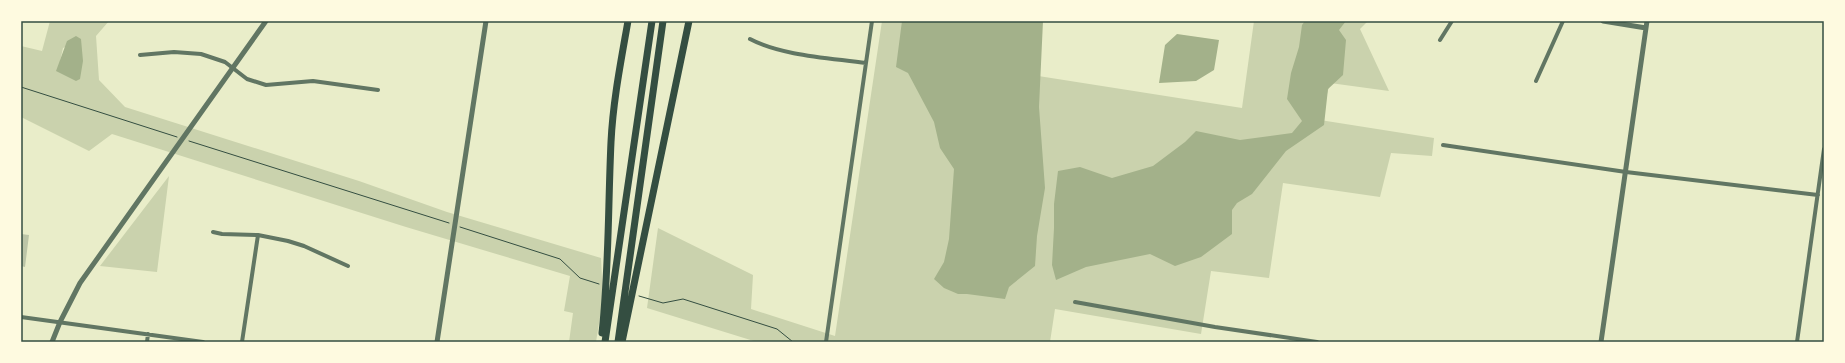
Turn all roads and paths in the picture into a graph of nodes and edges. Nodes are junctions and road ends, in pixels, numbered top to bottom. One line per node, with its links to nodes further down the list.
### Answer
1 (266, 21): 17 (street)
2 (486, 21): 27 (street)
3 (628, 21): 42 (highway)
4 (652, 21): 43 (highway)
5 (663, 21): 44 (highway)
6 (689, 21): 45 (highway)
7 (872, 21): 16 (street)
8 (1452, 21): 14 (street)
9 (1563, 21): 18 (street)
10 (1603, 21): 12 (street)
11 (1647, 21): 12 (street)
12 (1646, 28): 25 (street)
13 (750, 39): 16 (street)
14 (1440, 40)
15 (140, 55): 17 (street)
16 (866, 63): 47 (street)
17 (232, 69): 20 (street); 35 (street)
18 (1536, 81)
19 (21, 87): 21 (path)
20 (378, 90)
21 (177, 137)
22 (188, 140): 27 (path)
23 (1443, 145): 25 (street)
24 (1824, 149): 26 (street)
25 (1626, 172): 26 (street); 49 (street)
26 (1818, 195): 50 (street)
27 (455, 225): 31 (path); 41 (street)
28 (213, 232): 29 (street)
29 (258, 235): 30 (street); 40 (street)
30 (348, 266)
31 (591, 281)
32 (647, 299): 46 (path)
33 (1075, 302): 48 (street)
34 (21, 317): 35 (street)
35 (60, 322): 36 (street); 37 (street)
36 (148, 334): 38 (street); 39 (street)
37 (52, 342)
38 (147, 342)
39 (203, 342)
40 (242, 342)
41 (437, 342)
42 (601, 342)
43 (605, 342)
44 (618, 342)
45 (622, 342)
46 (793, 342)
47 (826, 342)
48 (1317, 342)
49 (1601, 342)
50 (1797, 342)

